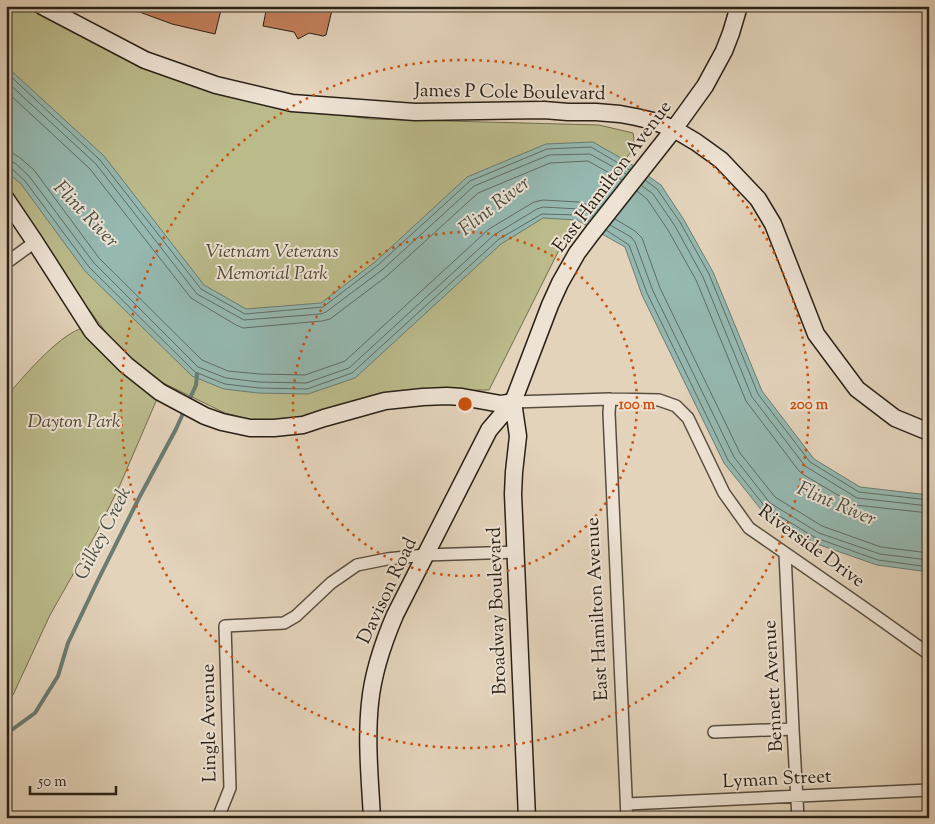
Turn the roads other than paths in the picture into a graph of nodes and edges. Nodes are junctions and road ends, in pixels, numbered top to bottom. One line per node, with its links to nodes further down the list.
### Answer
1 (42, 6): 3 (street, James P Cole Boulevard)
2 (738, 6): 3 (street, East Hamilton Avenue)
3 (674, 129): 8 (street, East Hamilton Avenue); 9 (street, James P Cole Boulevard)
4 (6, 199): 5 (street)
5 (36, 242): 6 (street); 8 (street)
6 (6, 263)
7 (610, 399): 8 (street, Riverside Drive); 11 (street, Riverside Drive); 18 (street, East Hamilton Avenue)
8 (513, 402): 10 (street, Broadway Boulevard); 12 (street, Davison Road)
9 (929, 432)
10 (515, 552): 12 (street); 21 (street, Broadway Boulevard)
11 (785, 553): 13 (street, Riverside Drive); 14 (street, Bennett Avenue)
12 (425, 556): 19 (street, Lingle Avenue); 20 (street, Davison Road)
13 (929, 654)
14 (793, 730): 15 (street); 17 (street, Bennett Avenue)
15 (714, 732)
16 (929, 790): 17 (street, Lyman Street)
17 (797, 796): 18 (street, Lyman Street); 23 (street, Bennett Avenue)
18 (627, 804): 22 (street, East Hamilton Avenue)
19 (218, 818)
20 (372, 818)
21 (527, 818)
22 (627, 818)
23 (798, 818)

